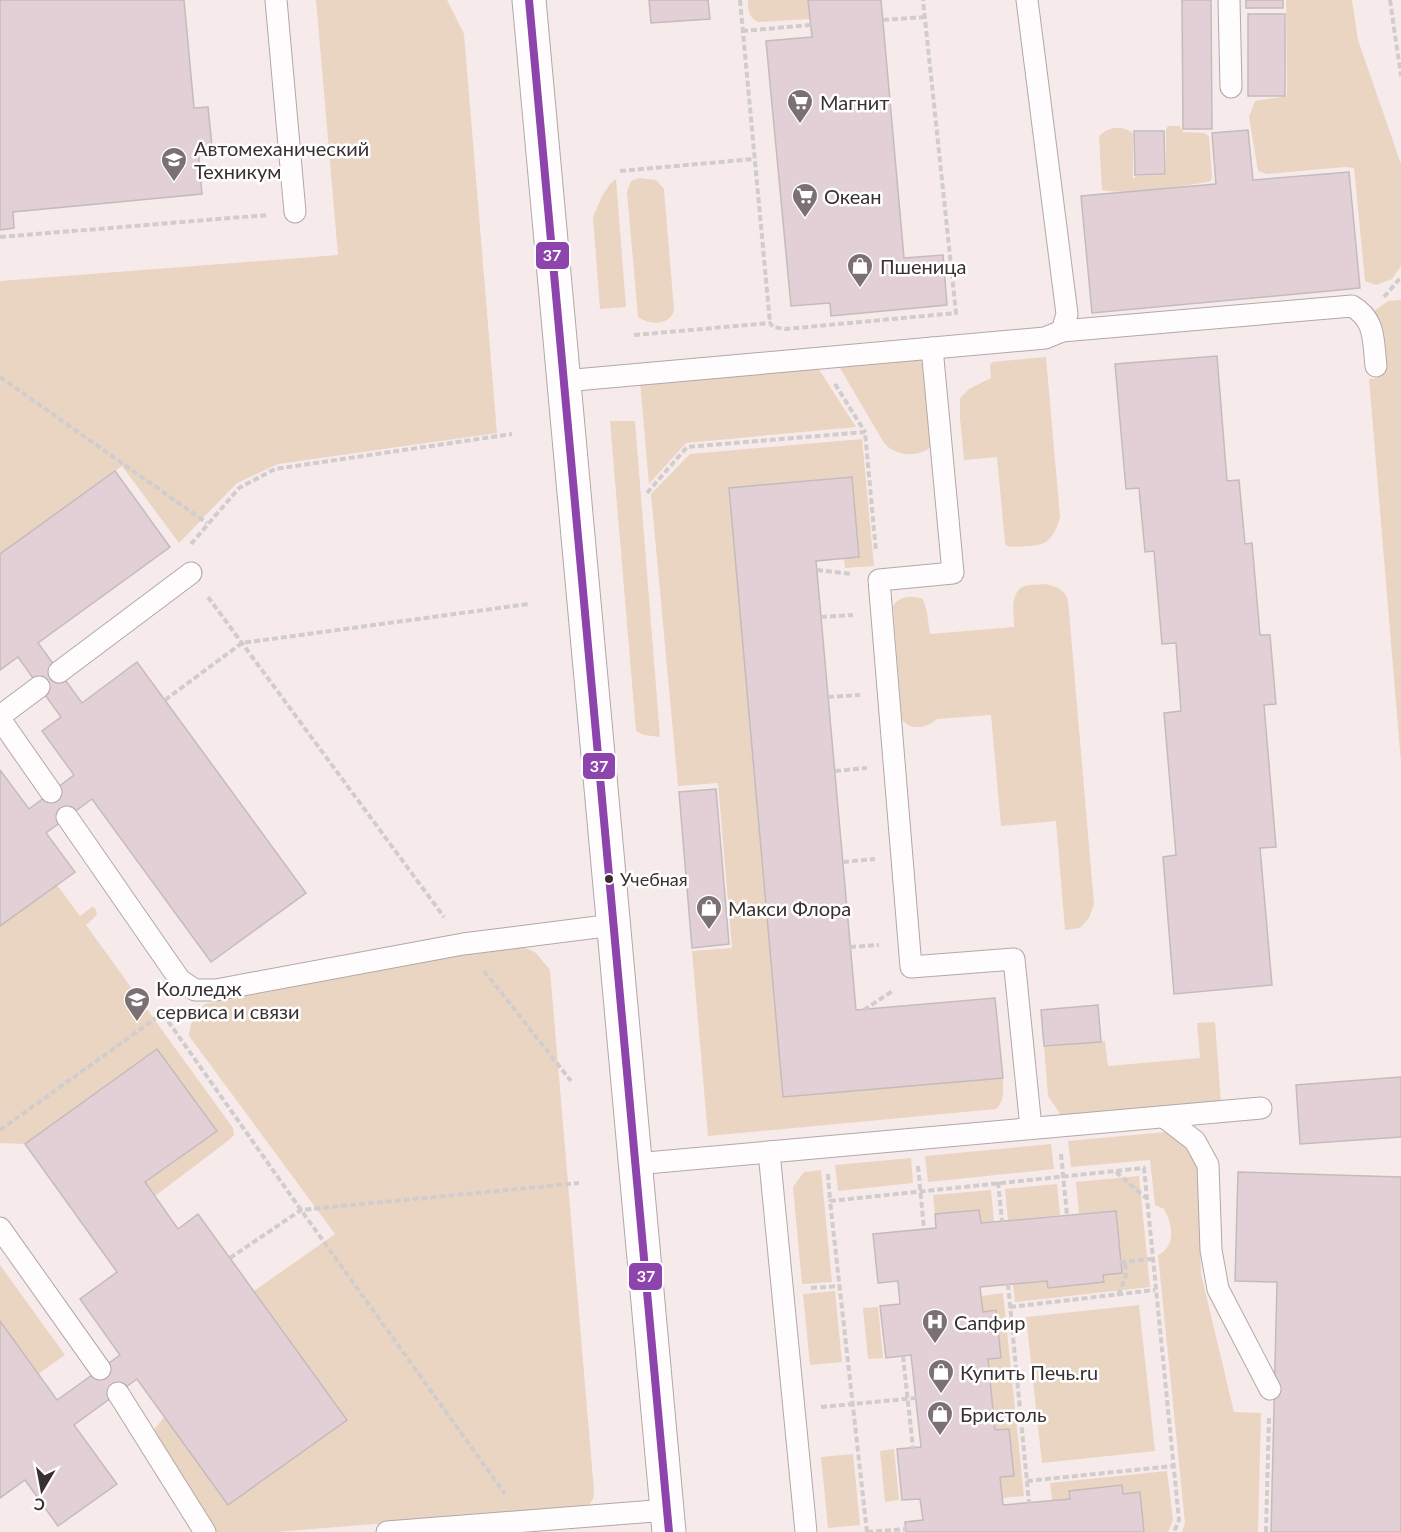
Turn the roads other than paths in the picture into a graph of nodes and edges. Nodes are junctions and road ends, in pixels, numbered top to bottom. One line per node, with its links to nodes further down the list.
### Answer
1 (276, 0): 6 (lane)
2 (529, 0): 10 (main road)
3 (1027, 0): 7 (lane)
4 (1229, 0): 5 (lane)
5 (1231, 87)
6 (295, 212)
7 (1062, 331): 8 (lane); 9 (lane)
8 (932, 348): 10 (lane); 20 (lane)
9 (1376, 366)
10 (564, 381): 17 (main road)
11 (191, 573): 12 (lane)
12 (59, 672)
13 (39, 687): 14 (lane)
14 (0, 717): 15 (lane)
15 (51, 792)
16 (68, 817): 17 (lane)
17 (613, 925): 22 (main road)
18 (1261, 1108): 19 (lane)
19 (1164, 1116): 20 (lane); 25 (lane)
20 (1031, 1128): 21 (lane)
21 (768, 1152): 22 (lane); 30 (lane)
22 (635, 1164): 27 (main road)
23 (0, 1228): 24 (lane)
24 (100, 1369)
25 (1269, 1389)
26 (117, 1393): 28 (lane)
27 (668, 1521): 29 (lane)
28 (205, 1532)
29 (387, 1532)
30 (806, 1532)

